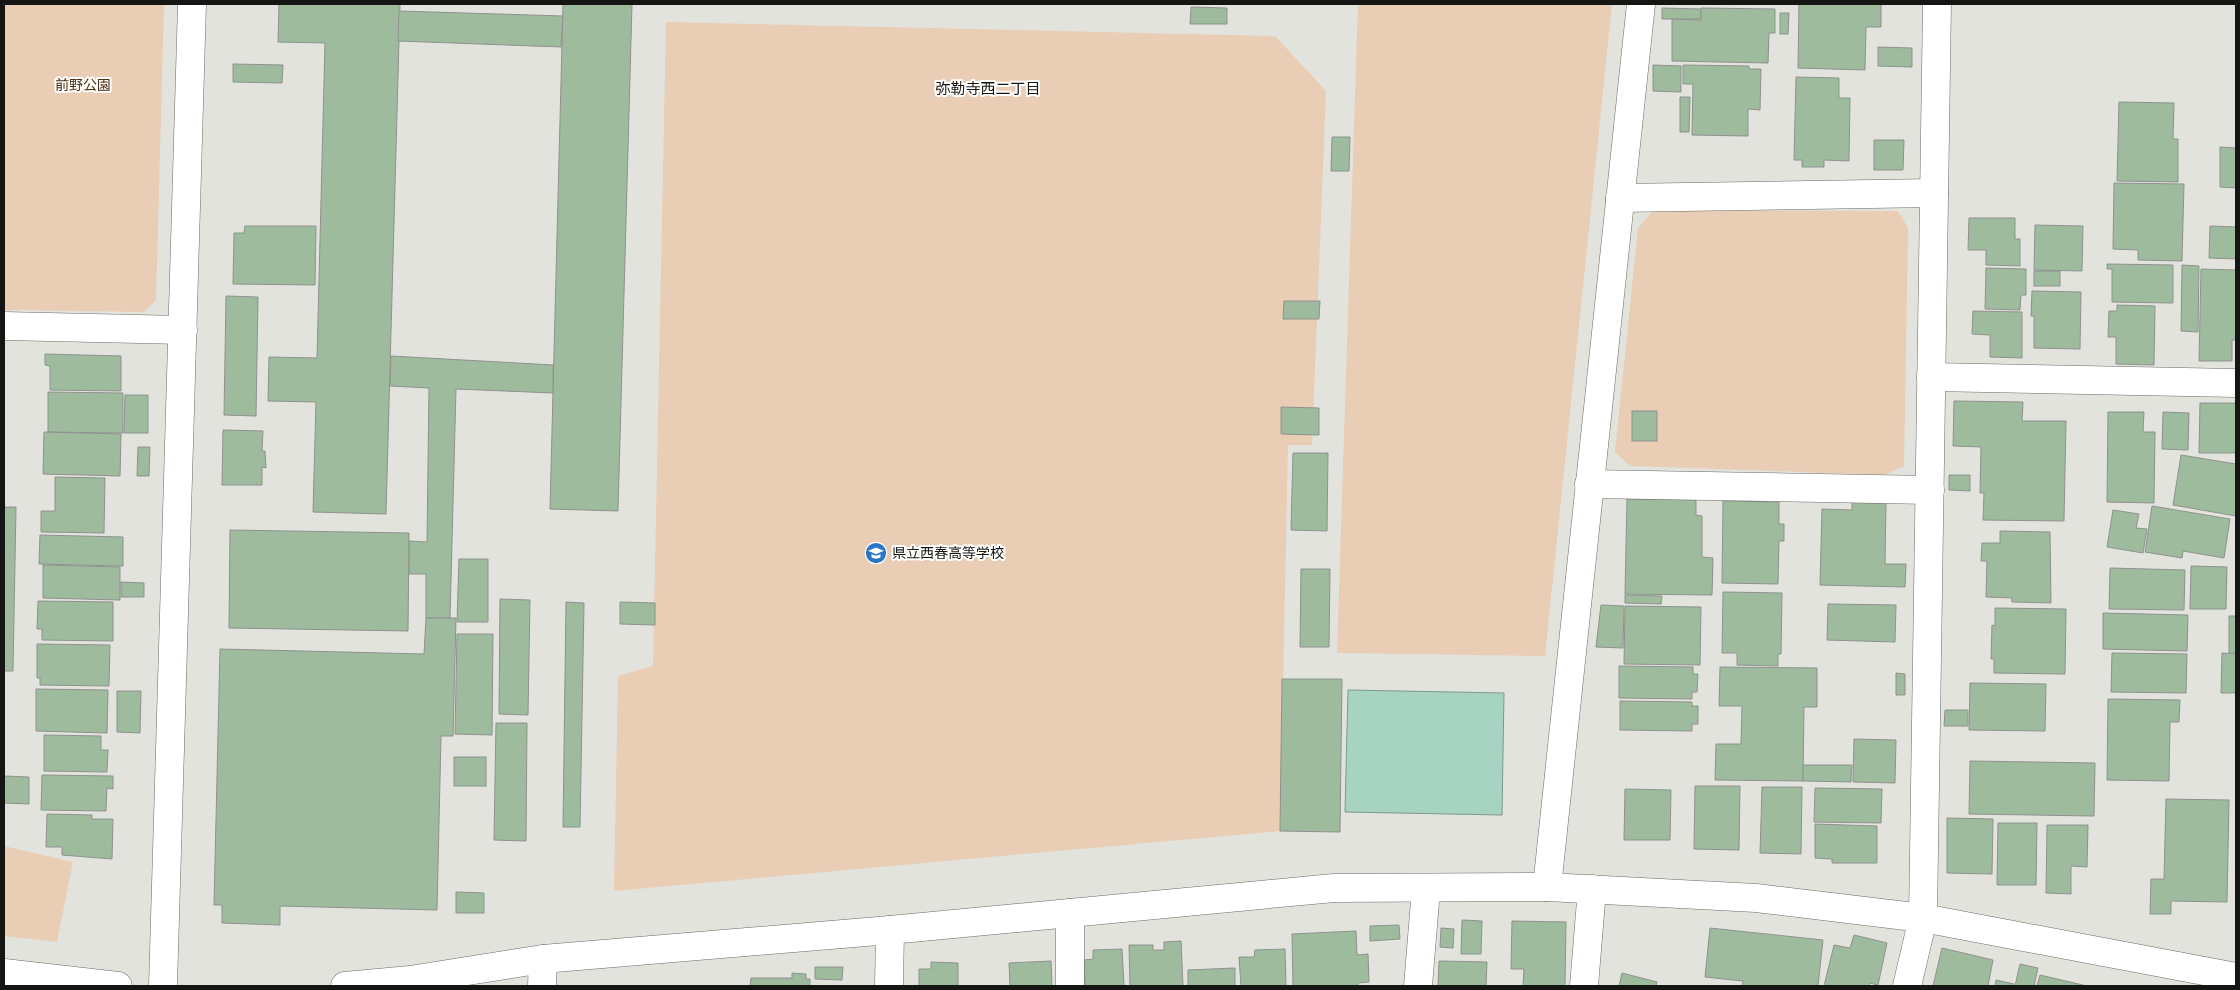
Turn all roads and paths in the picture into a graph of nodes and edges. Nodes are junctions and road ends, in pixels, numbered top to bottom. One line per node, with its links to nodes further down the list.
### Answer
1 (192, 4): 7 (street)
2 (1640, 4): 5 (street)
3 (1937, 4): 4 (street)
4 (1934, 193): 5 (street); 8 (street)
5 (1620, 198): 10 (street)
6 (4, 326): 7 (street)
7 (183, 330): 22 (street)
8 (1931, 377): 9 (street); 11 (street)
9 (2236, 383)
10 (1589, 484): 11 (street); 12 (street)
11 (1930, 490): 16 (street)
12 (1547, 887): 13 (street); 14 (street)
13 (1426, 888): 15 (street); 27 (street)
14 (1592, 889): 16 (street); 28 (street)
15 (1070, 913): 17 (street); 26 (street)
16 (1923, 918): 20 (street); 29 (street)
17 (890, 930): 18 (street); 25 (street)
18 (543, 959): 23 (street); 24 (street)
19 (4, 973): 21 (street)
20 (2236, 977)
21 (118, 986)
22 (163, 986)
23 (345, 986)
24 (542, 986)
25 (889, 986)
26 (1070, 986)
27 (1418, 986)
28 (1584, 986)
29 (1907, 986)

